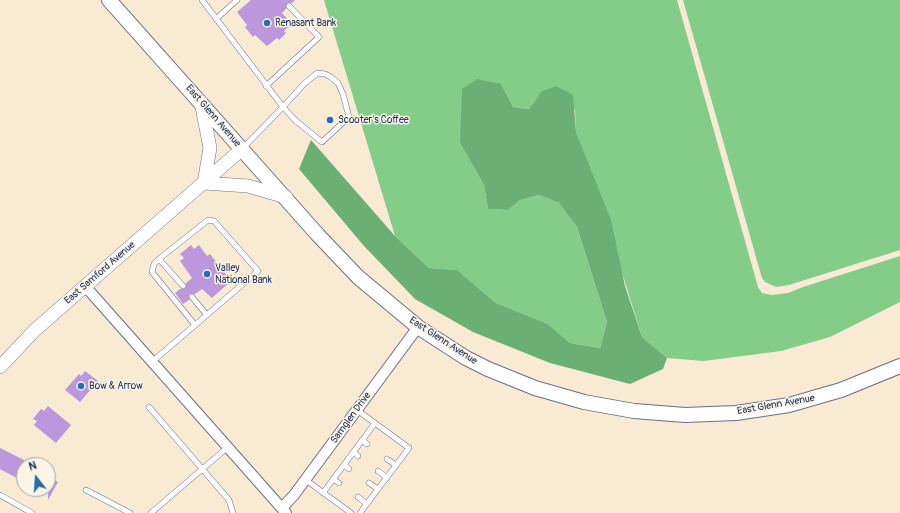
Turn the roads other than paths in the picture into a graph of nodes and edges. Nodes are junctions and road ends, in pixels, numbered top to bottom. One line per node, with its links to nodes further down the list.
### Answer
1 (109, 0): 7 (main road, East Glenn Avenue)
2 (202, 0): 5 (lane)
3 (237, 0): 5 (lane)
4 (289, 6): 6 (lane)
5 (216, 19): 6 (lane)
6 (266, 86): 8 (lane)
7 (201, 102): 9 (main road, East Glenn Avenue); 10 (street)
8 (283, 107): 8 (lane); 9 (lane)
9 (242, 149): 10 (street, East Samford Avenue); 11 (main road, East Glenn Avenue)
10 (204, 183): 11 (street); 13 (street, East Samford Avenue)
11 (286, 197): 18 (main road, East Glenn Avenue)
12 (160, 259): 14 (lane); 16 (lane); 17 (lane)
13 (85, 286): 19 (street); 21 (street, East Samford Avenue)
14 (183, 286)
15 (192, 297): 16 (lane)
16 (206, 314): 17 (lane)
17 (195, 325): 19 (lane)
18 (418, 327): 20 (main road, East Glenn Avenue); 23 (street, Samglen Drive)
19 (154, 361): 27 (street)
20 (900, 366)
21 (0, 367)
22 (149, 407): 33 (lane)
23 (357, 410): 24 (lane); 38 (street, Samglen Drive)
24 (375, 422): 25 (lane); 32 (lane)
25 (362, 440): 26 (lane); 28 (lane)
26 (367, 444)
27 (228, 447): 33 (lane); 47 (street)
28 (353, 452): 29 (lane); 31 (lane)
29 (358, 456)
30 (387, 458): 32 (lane)
31 (344, 465): 34 (lane); 37 (lane)
32 (396, 465): 36 (lane)
33 (203, 468): 50 (lane); 51 (lane)
34 (349, 469)
35 (378, 471): 36 (lane)
36 (387, 478): 41 (lane)
37 (333, 479): 39 (lane); 43 (lane)
38 (306, 480): 43 (lane); 47 (street, Samglen Drive)
39 (339, 483)
40 (369, 483): 41 (lane)
41 (378, 489): 46 (lane)
42 (86, 490): 49 (lane)
43 (323, 493): 52 (lane)
44 (0, 495): 48 (lane)
45 (358, 497): 46 (lane)
46 (367, 504): 53 (lane)
47 (284, 511)
48 (32, 513)
49 (130, 513)
50 (151, 513)
51 (233, 513)
52 (351, 513)
53 (360, 513)

